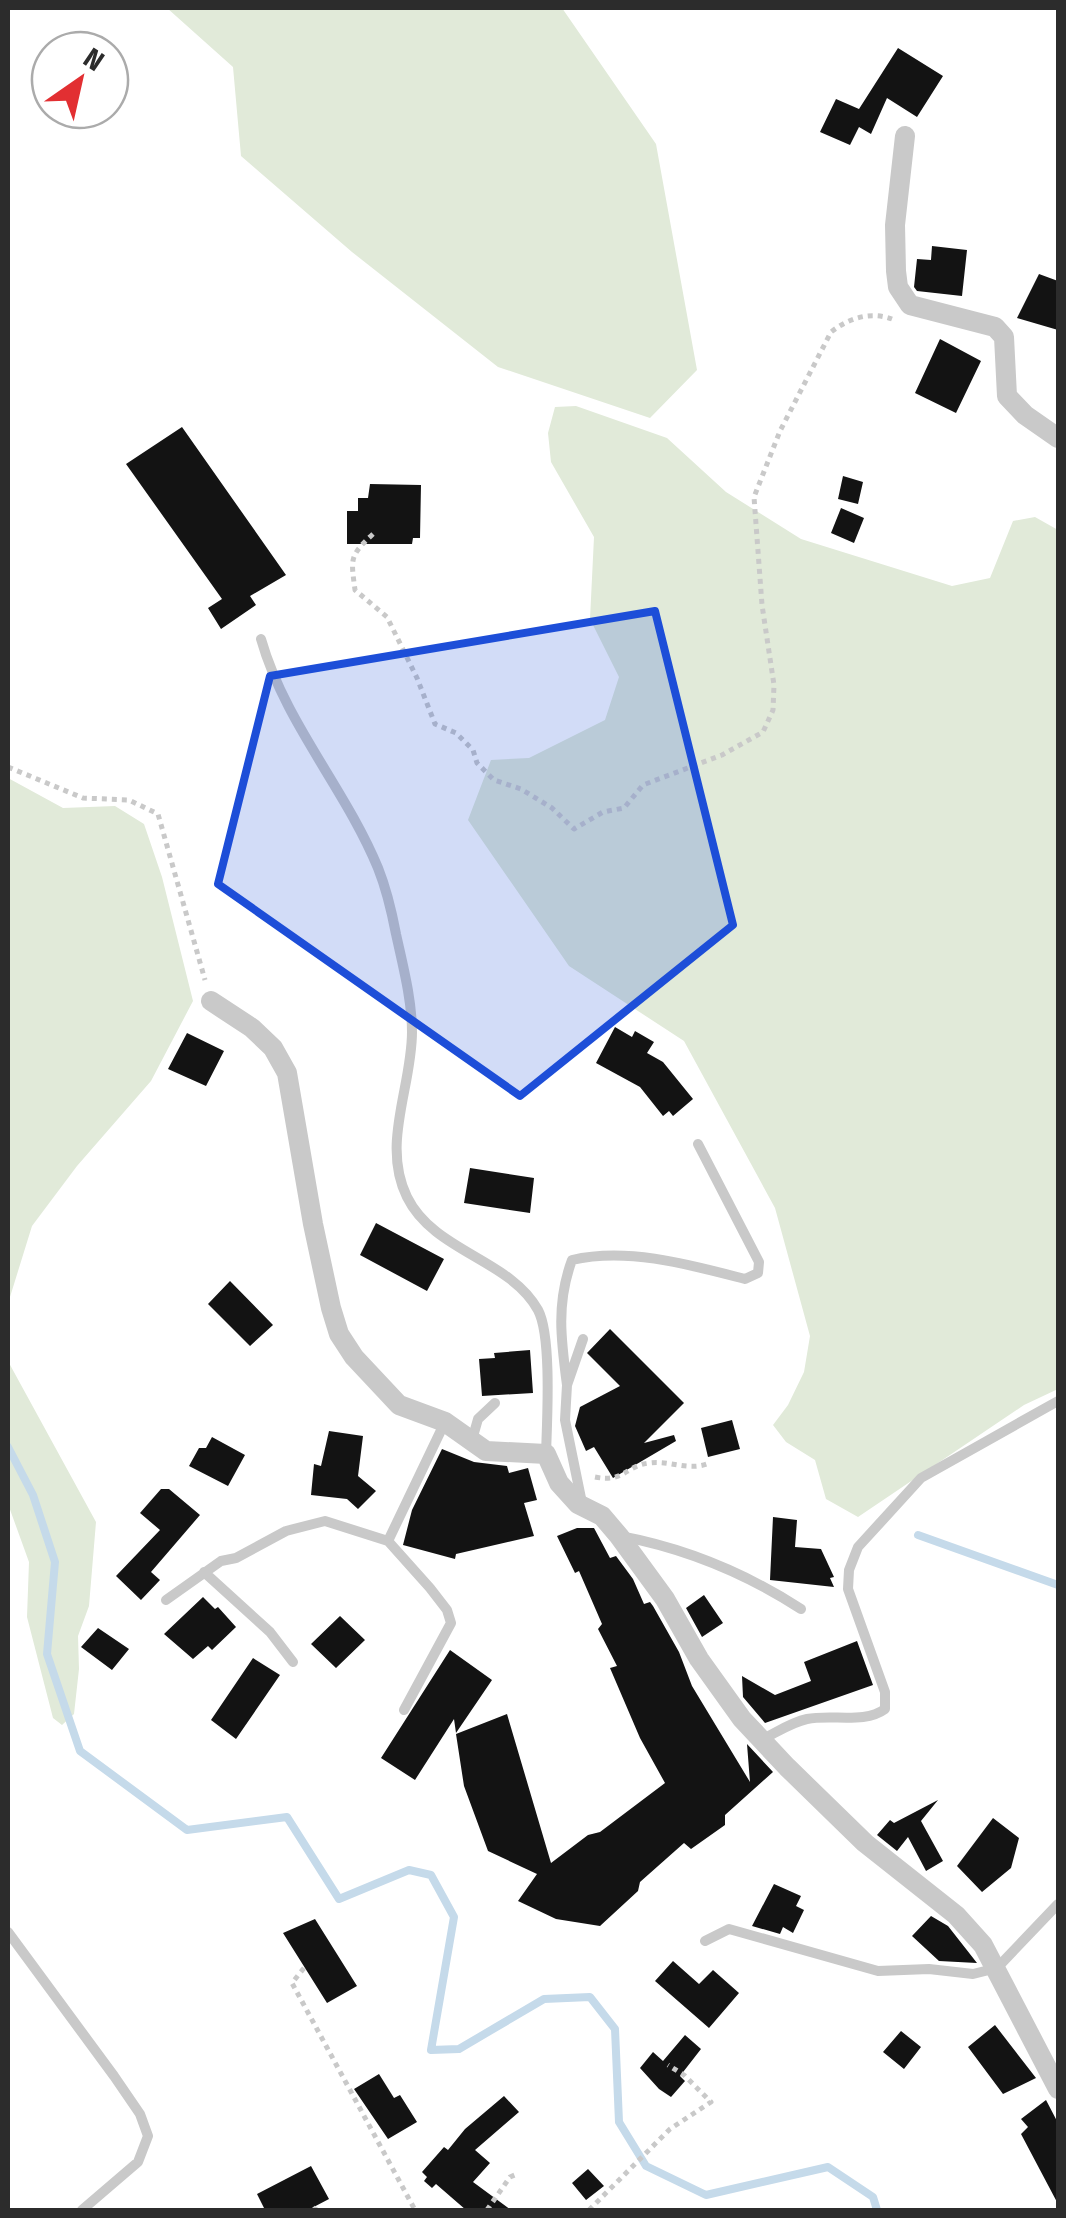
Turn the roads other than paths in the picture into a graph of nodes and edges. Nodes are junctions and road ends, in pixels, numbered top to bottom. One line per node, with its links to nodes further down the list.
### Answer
1 (905, 136): 2 (street)
2 (1058, 438)
3 (261, 638): 12 (lane)
4 (211, 1000): 10 (street)
5 (698, 1144): 7 (lane)
6 (583, 1339): 7 (lane)
7 (567, 1385): 13 (lane)
8 (1058, 1401): 21 (lane)
9 (495, 1403): 11 (lane)
10 (445, 1422): 11 (street); 15 (lane)
11 (472, 1440): 12 (street)
12 (546, 1454): 13 (street)
13 (583, 1506): 14 (street)
14 (620, 1536): 18 (lane); 21 (street)
15 (388, 1541): 16 (lane); 20 (lane)
16 (204, 1572): 17 (lane); 19 (lane)
17 (166, 1600)
18 (801, 1609)
19 (294, 1662)
20 (404, 1710)
21 (762, 1740): 25 (street)
22 (1058, 1904): 25 (lane)
23 (8, 1932): 27 (lane)
24 (706, 1941): 25 (lane)
25 (997, 1968): 26 (street)
26 (1058, 2089)
27 (82, 2210)

